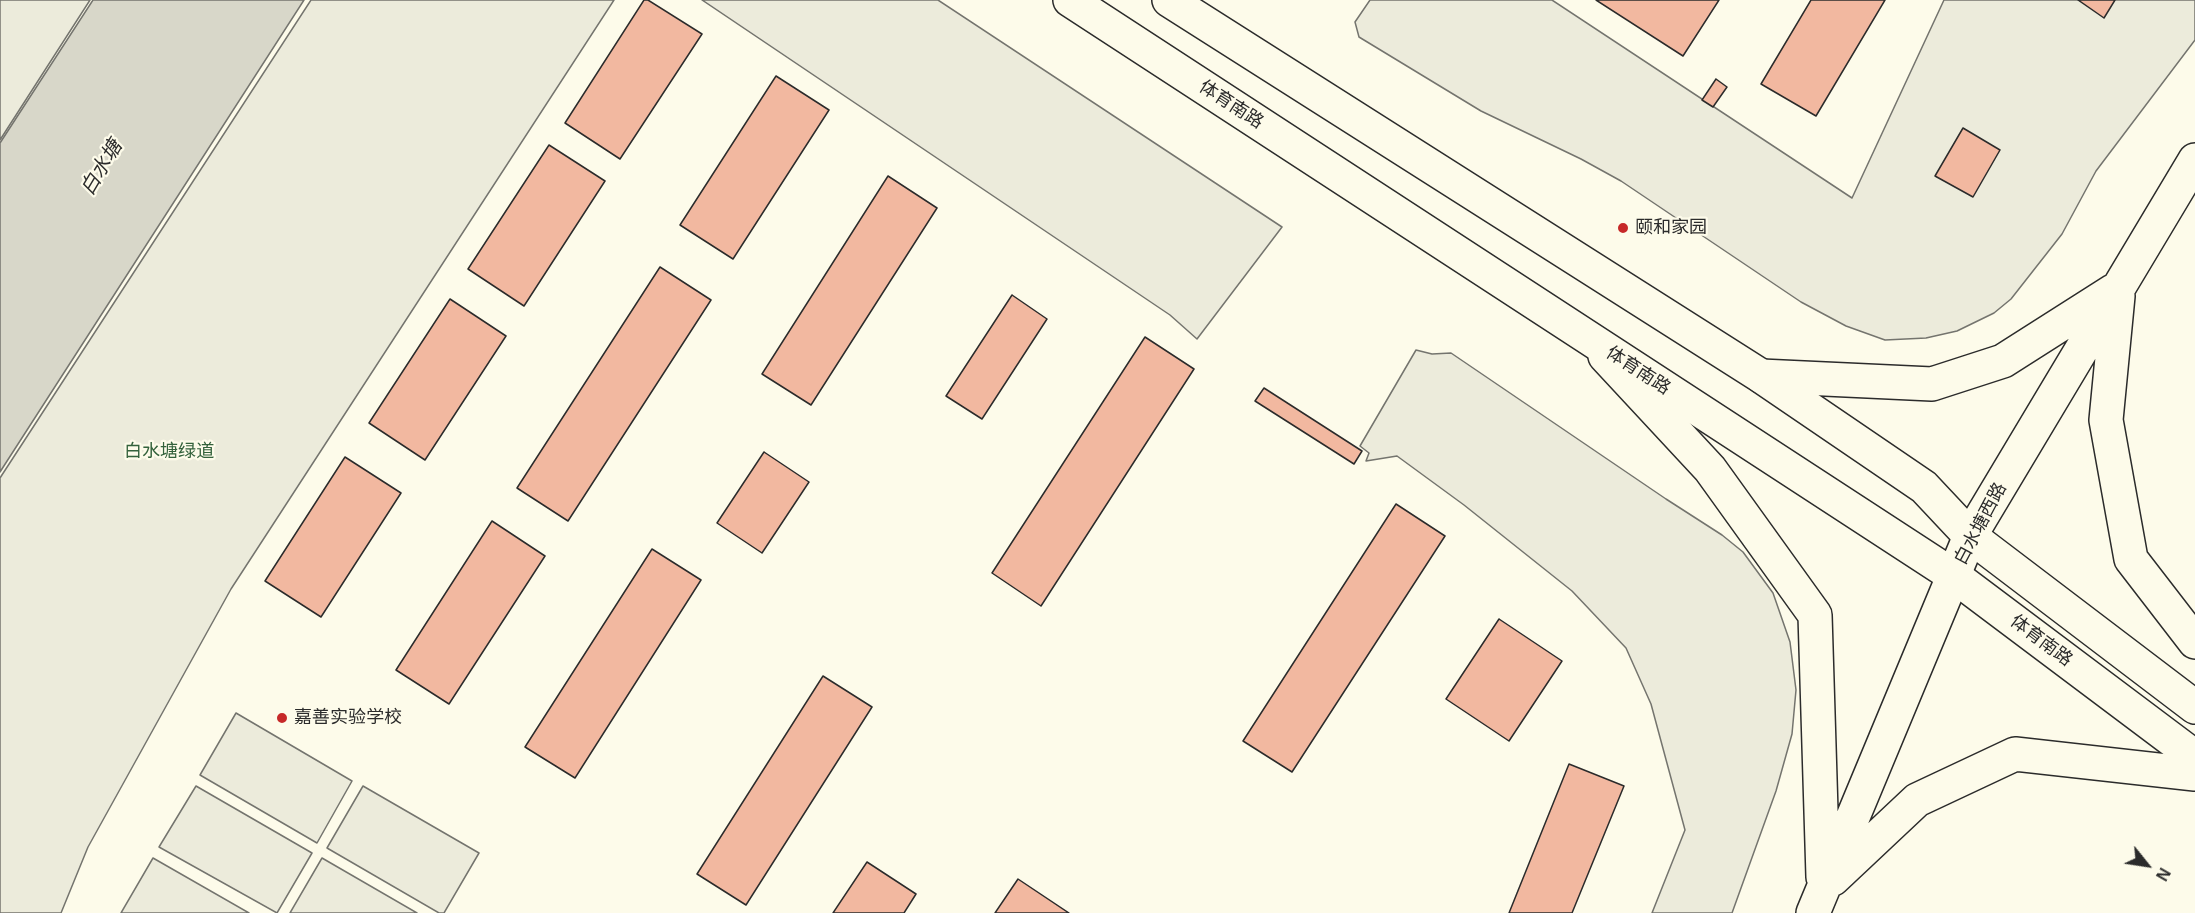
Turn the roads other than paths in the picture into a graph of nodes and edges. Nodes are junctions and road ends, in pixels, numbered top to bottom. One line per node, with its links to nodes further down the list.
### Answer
1 (1070, 0): 5 (street, 体育南路)
2 (1169, 0): 6 (street)
3 (2195, 160): 4 (street, 白水塘西路)
4 (2119, 286): 6 (street); 7 (street, 白水塘西路); 9 (street)
5 (1591, 340): 8 (street, 体育南路); 13 (street)
6 (1761, 376): 7 (street)
7 (1970, 537): 8 (street, 白水塘西路); 10 (street)
8 (1954, 576): 11 (street, 体育南路); 13 (street, 白水塘西路)
9 (2195, 642)
10 (2195, 707)
11 (2195, 757)
12 (2195, 774): 13 (street)
13 (1818, 901)

